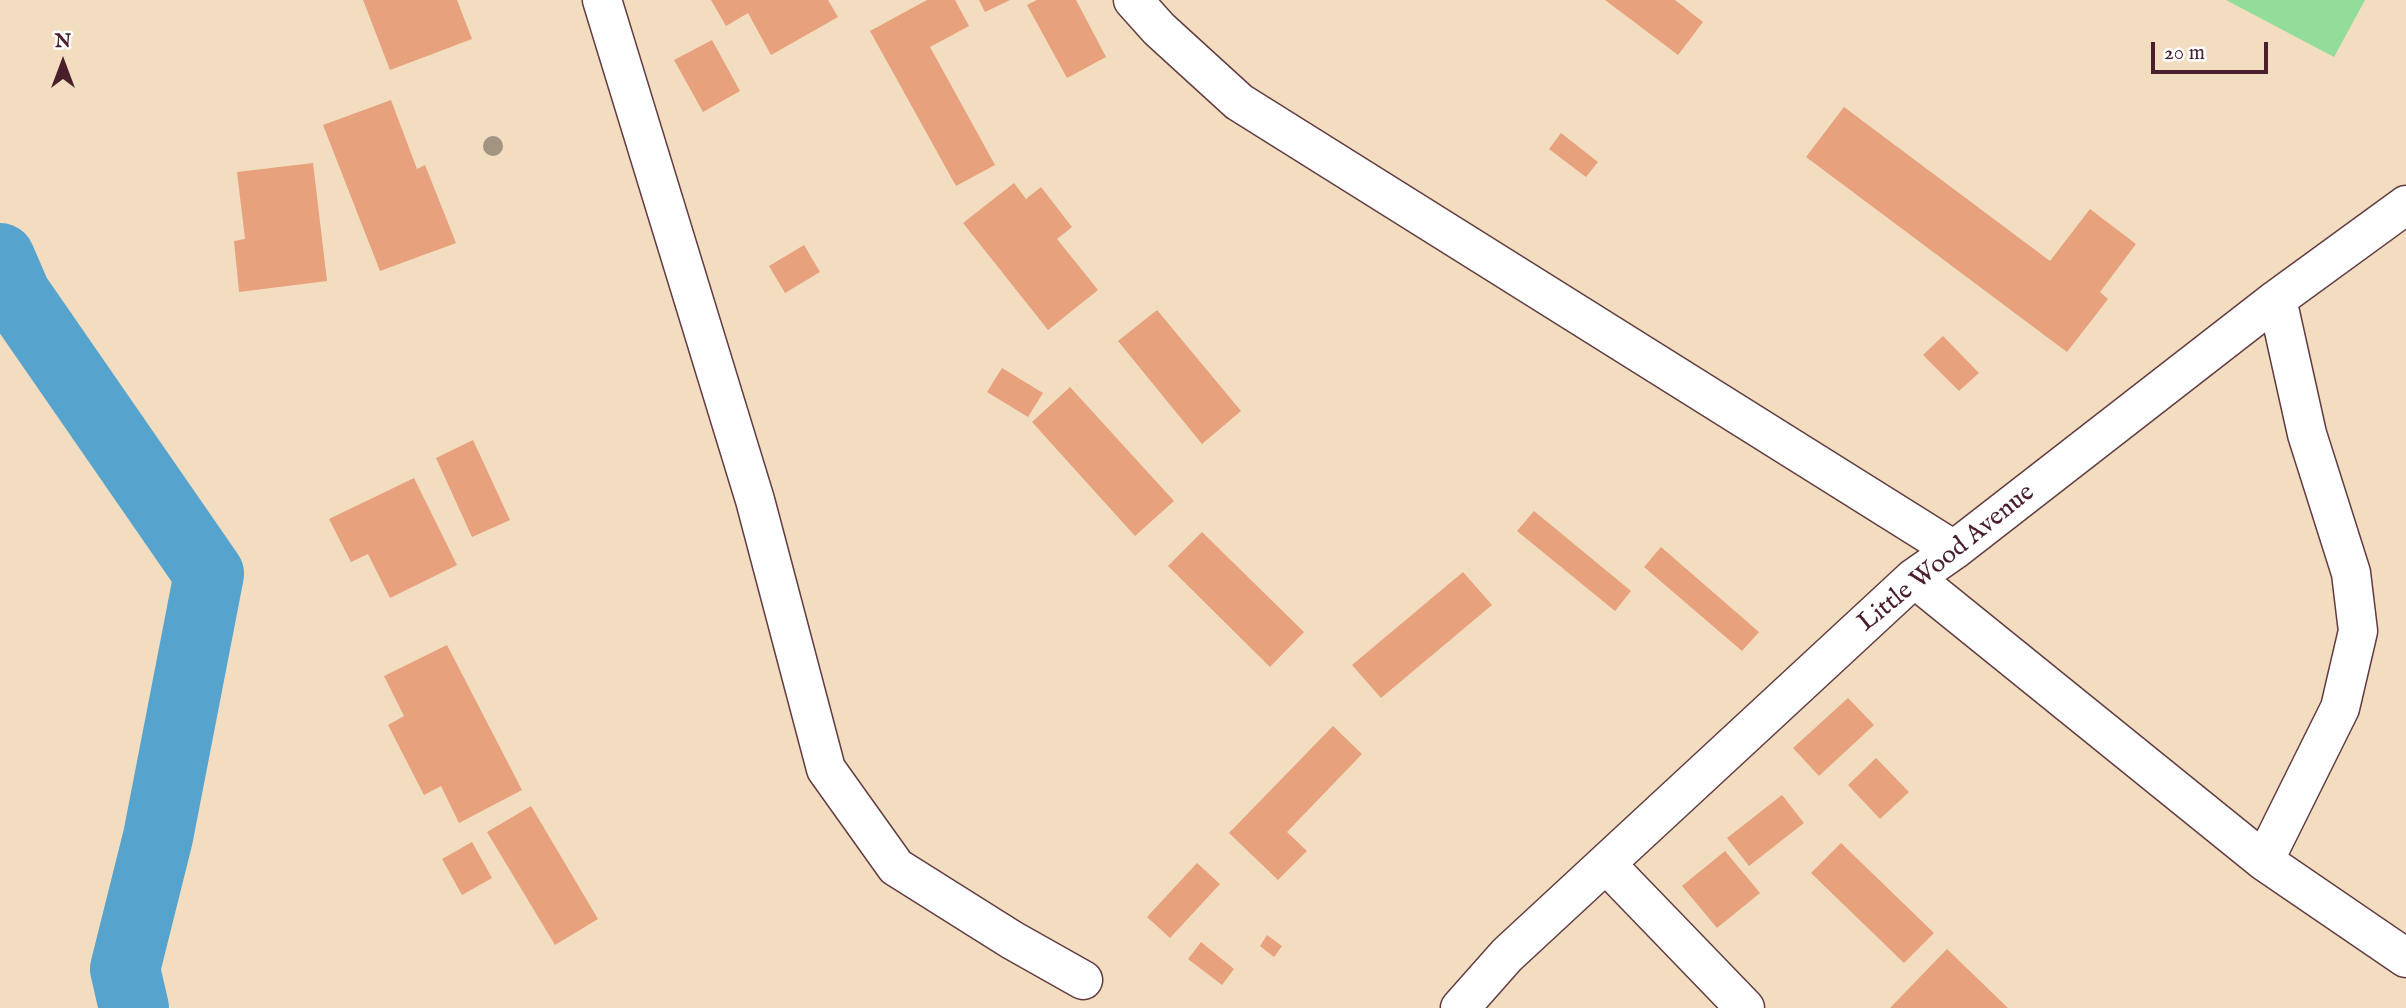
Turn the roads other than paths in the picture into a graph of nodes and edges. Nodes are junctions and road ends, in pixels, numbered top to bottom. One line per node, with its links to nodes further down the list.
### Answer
1 (602, 0): 10 (street)
2 (1133, 0): 5 (street)
3 (2406, 205): 4 (street, Little Wood Avenue)
4 (2277, 299): 5 (street, Little Wood Avenue); 7 (street)
5 (1954, 550): 6 (street, Little Wood Avenue)
6 (1914, 578): 7 (street); 8 (street, Little Wood Avenue)
7 (2264, 861): 9 (street)
8 (1606, 864): 11 (street, Little Wood Avenue); 12 (street)
9 (2406, 958)
10 (1083, 980)
11 (1460, 1008)
12 (1745, 1008)

